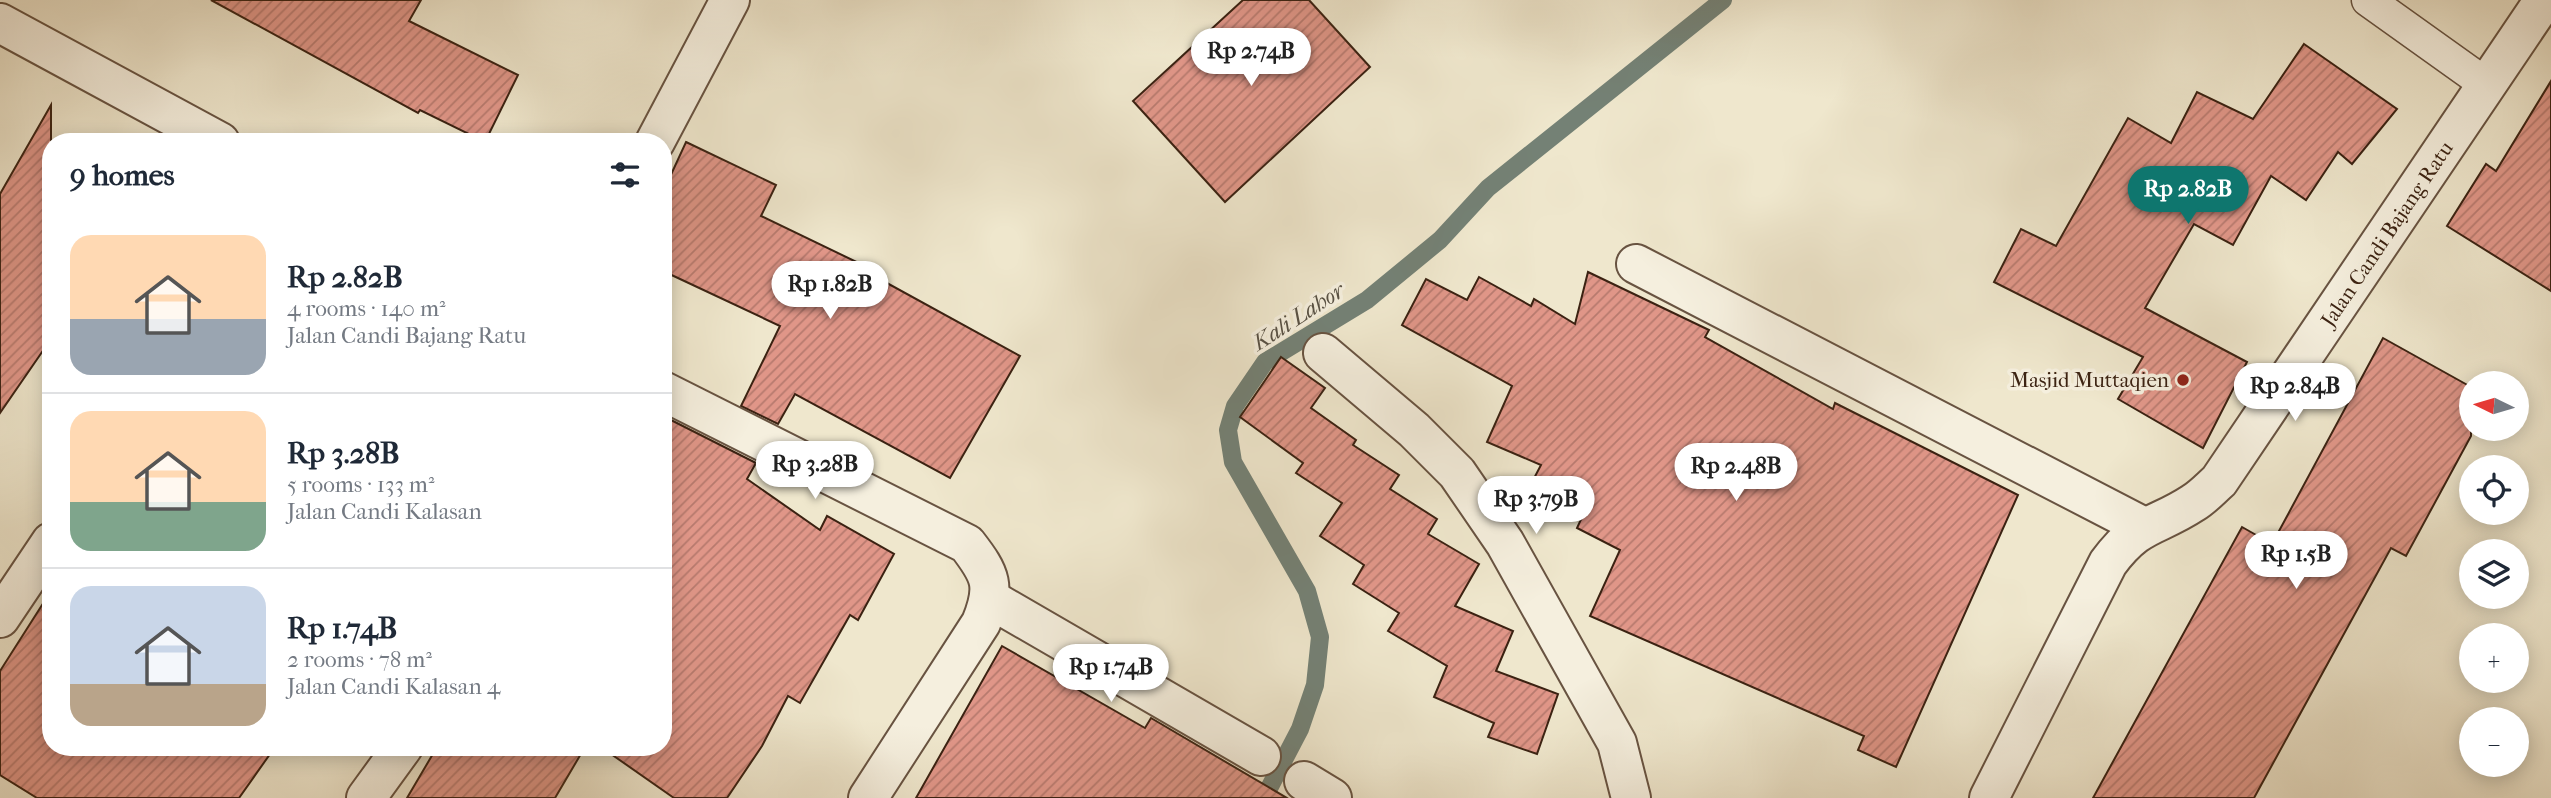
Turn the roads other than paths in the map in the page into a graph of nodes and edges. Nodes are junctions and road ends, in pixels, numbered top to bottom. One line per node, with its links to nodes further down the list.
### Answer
1 (730, 0): 7 (street)
2 (2368, 0): 5 (lane)
3 (2544, 0): 5 (street, Jalan Candi Bajang Ratu)
4 (0, 23): 6 (street)
5 (2487, 85): 11 (street, Jalan Candi Bajang Ratu)
6 (203, 133)
7 (660, 133)
8 (1636, 264): 11 (street)
9 (1324, 353): 19 (street)
10 (672, 396): 13 (street)
11 (2144, 527): 20 (street, Jalan Candi Bajang Ratu)
12 (42, 555): 14 (street)
13 (990, 600): 16 (street); 18 (street)
14 (0, 618)
15 (396, 756): 17 (street)
16 (1261, 756)
17 (366, 798)
18 (868, 798)
19 (1631, 798)
20 (1989, 798)

